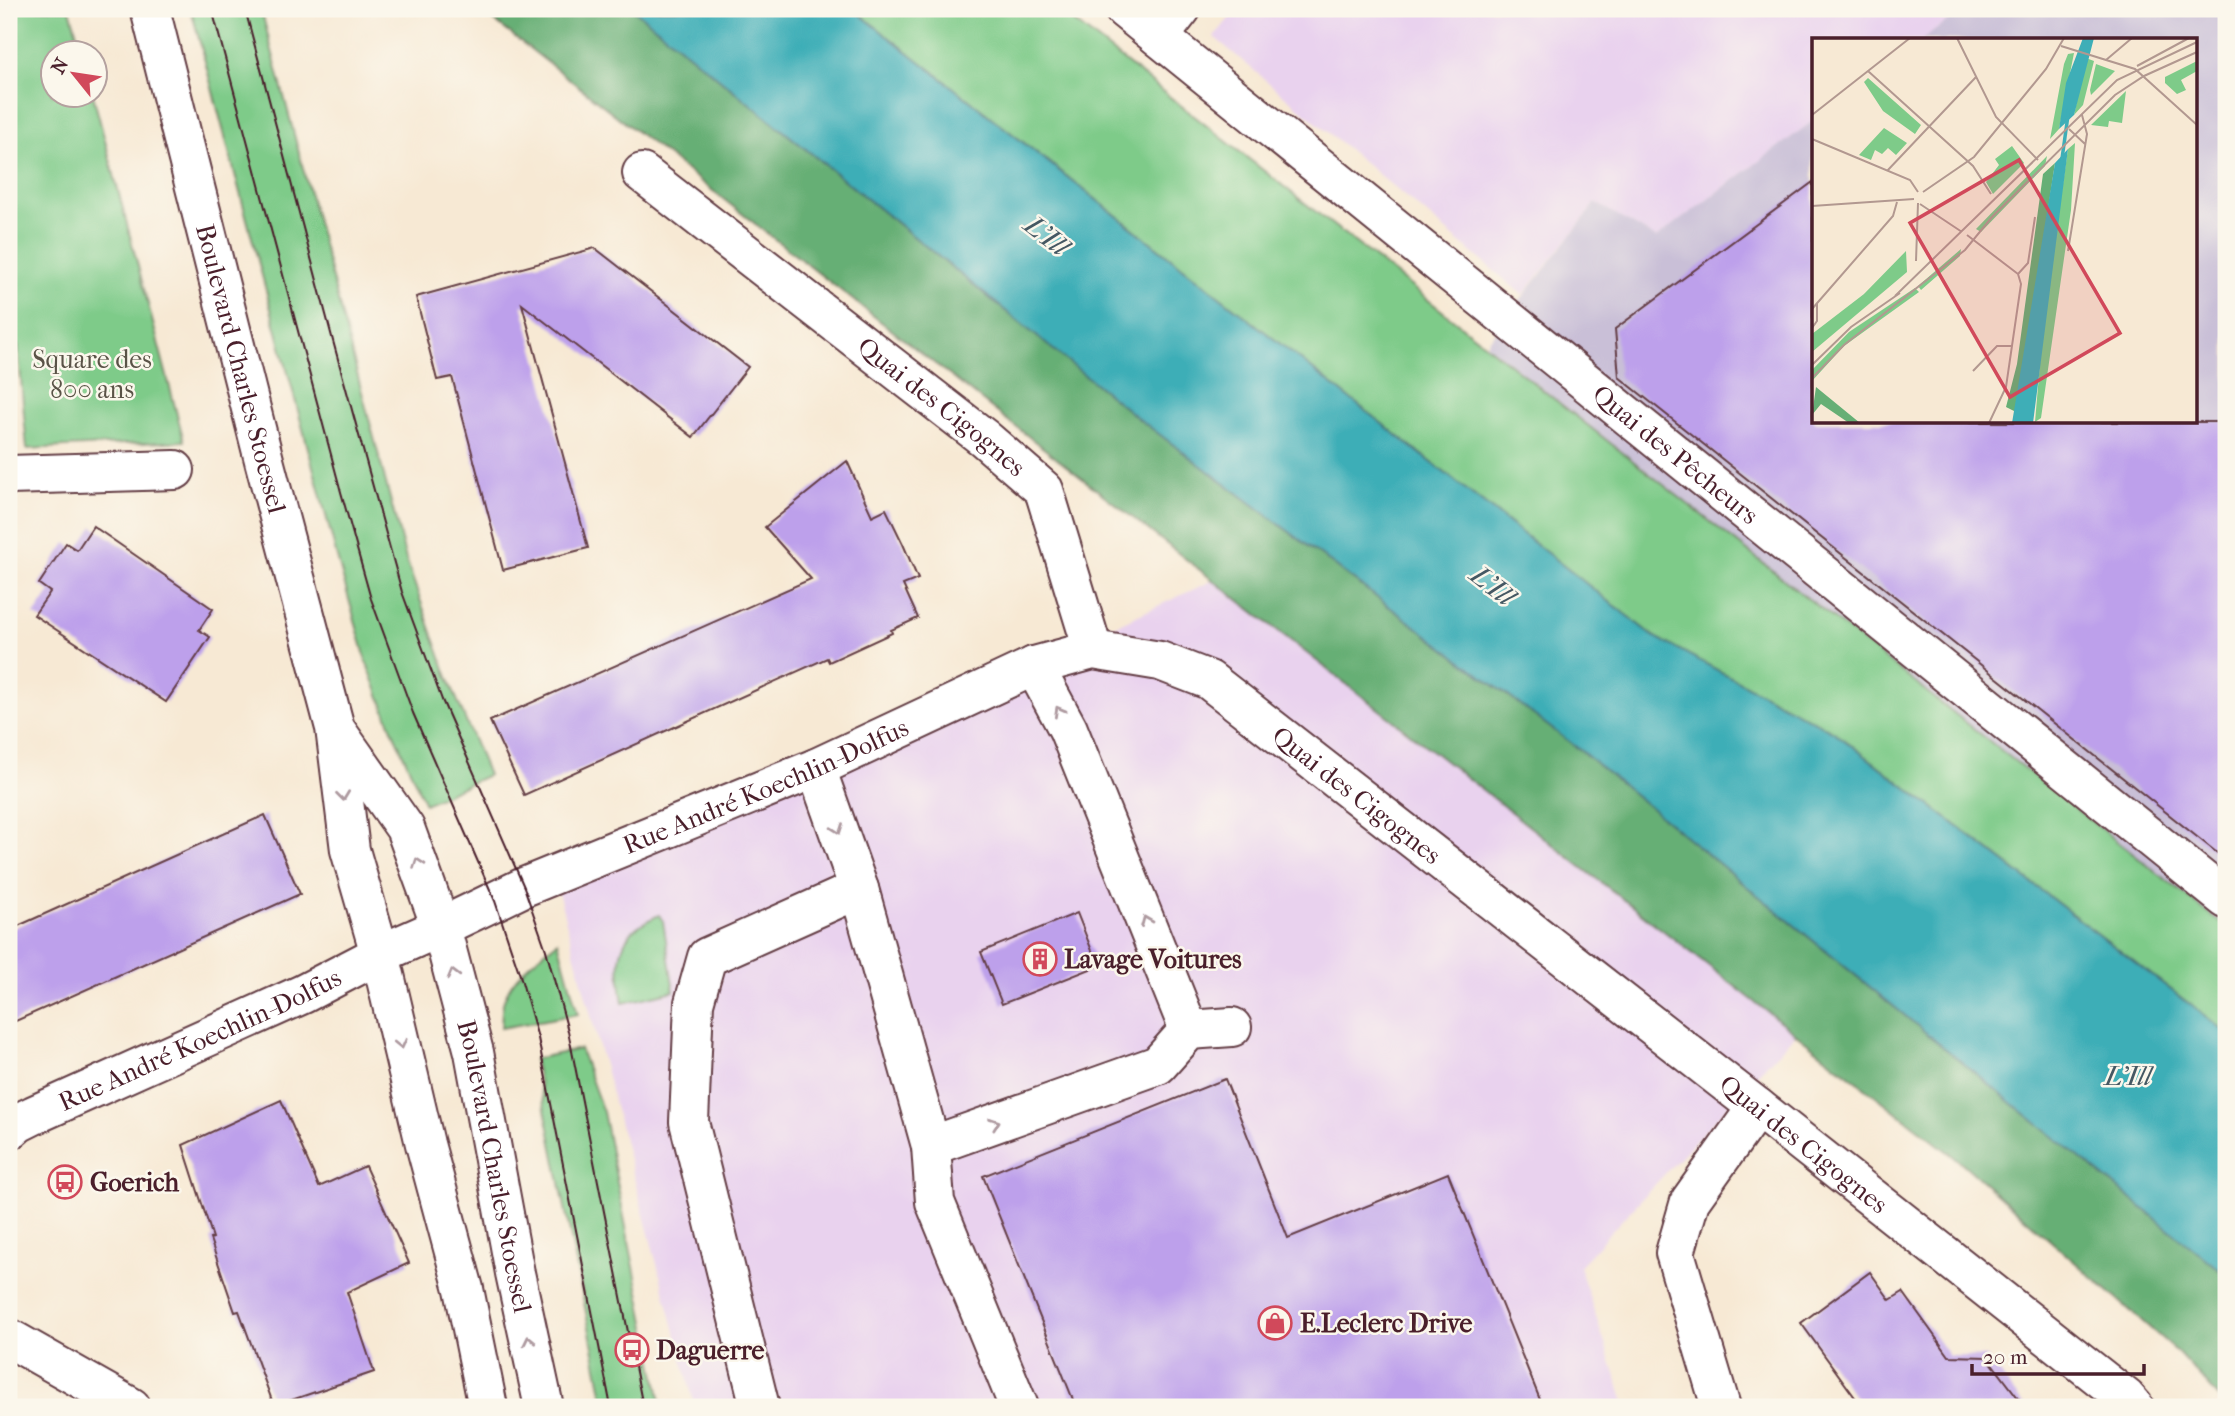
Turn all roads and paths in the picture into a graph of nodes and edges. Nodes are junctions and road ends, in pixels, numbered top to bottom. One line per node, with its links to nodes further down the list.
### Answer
1 (150, 9): 9 (street, Boulevard Charles Stoessel)
2 (1124, 9): 3 (street, Quai des Pêcheurs)
3 (1170, 23): 12 (street, Quai des Pêcheurs)
4 (642, 173): 7 (street, Quai des Cigognes)
5 (175, 470): 6 (street)
6 (9, 475)
7 (1093, 650): 8 (street, Rue André Koechlin-Dolfus); 17 (street, Quai des Cigognes)
8 (1034, 666): 10 (street, Rue André Koechlin-Dolfus); 16 (street, one-way to 8)
9 (335, 728): 13 (street, Boulevard Charles Stoessel, one-way to 9); 14 (street, Boulevard Charles Stoessel, one-way to 14)
10 (816, 768): 11 (street, one-way to 11); 13 (street, Rue André Koechlin-Dolfus)
11 (859, 889): 19 (street); 24 (street)
12 (2226, 899)
13 (441, 927): 14 (street); 23 (street, Boulevard Charles Stoessel, one-way to 13)
14 (380, 954): 18 (street, Rue André Koechlin-Dolfus); 22 (street, Boulevard Charles Stoessel, one-way to 22)
15 (1232, 1027): 16 (street)
16 (1189, 1030): 19 (street, one-way to 16)
17 (1757, 1107): 26 (street); 27 (street, Quai des Cigognes)
18 (12, 1126)
19 (931, 1146): 25 (street)
20 (9, 1338): 21 (street)
21 (131, 1407)
22 (488, 1407)
23 (544, 1407)
24 (760, 1407)
25 (1018, 1407)
26 (1721, 1407)
27 (2134, 1407)

